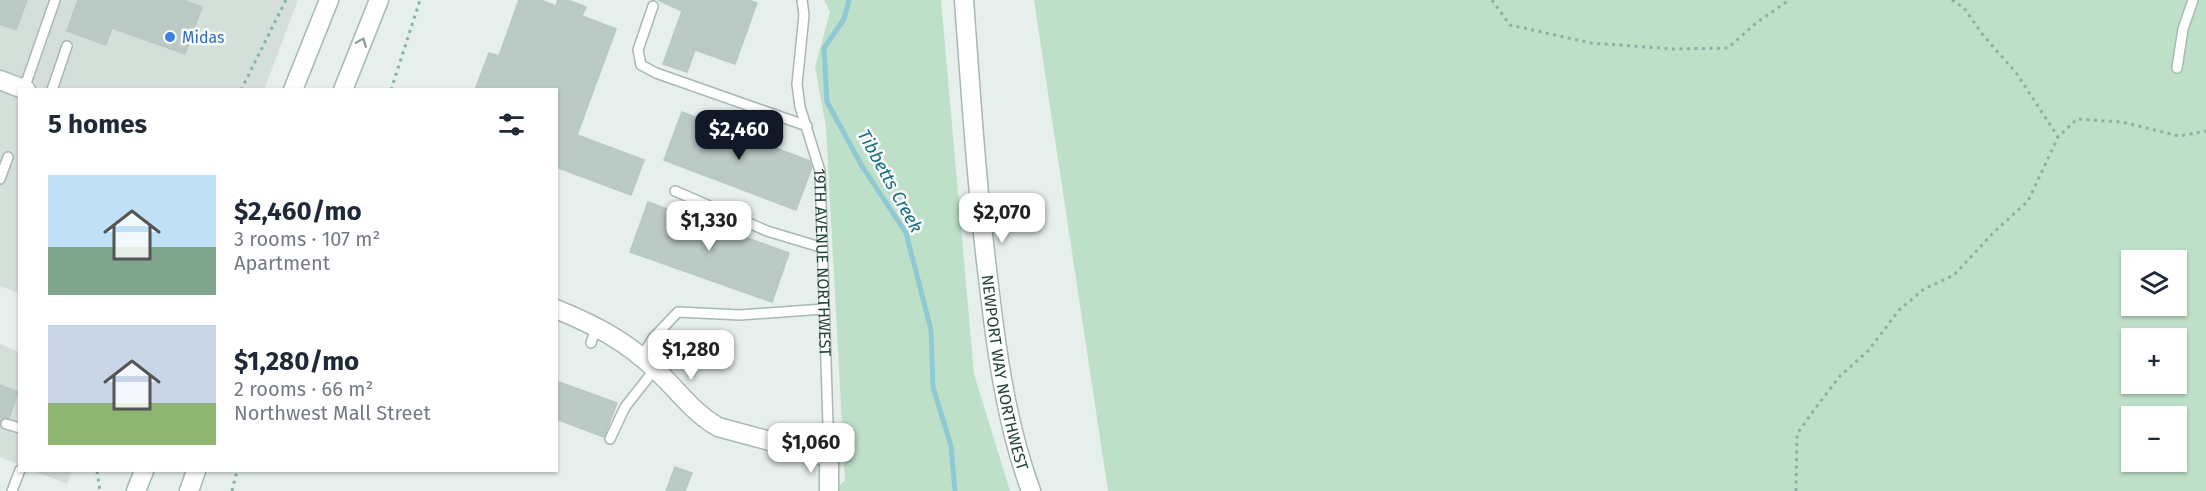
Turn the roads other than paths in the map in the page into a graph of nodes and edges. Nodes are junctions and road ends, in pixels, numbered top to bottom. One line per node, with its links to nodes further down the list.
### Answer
1 (55, 0): 12 (lane)
2 (329, 0): 14 (street)
3 (379, 0): 15 (street, one-way to 3)
4 (802, 0): 16 (lane, 19TH AVENUE NORTHWEST)
5 (964, 0): 35 (street, NEWPORT WAY NORTHWEST)
6 (2193, 0): 9 (lane)
7 (653, 6): 16 (lane)
8 (67, 46): 13 (lane)
9 (2177, 68)
10 (0, 81): 11 (street)
11 (19, 88)
12 (26, 88)
13 (53, 88)
14 (294, 88)
15 (344, 88)
16 (807, 126): 20 (lane, 19TH AVENUE NORTHWEST)
17 (8, 157): 18 (lane)
18 (0, 179)
19 (675, 191): 20 (lane)
20 (820, 247): 21 (lane, 19TH AVENUE NORTHWEST)
21 (823, 309): 23 (lane); 27 (lane, 19TH AVENUE NORTHWEST)
22 (558, 310): 23 (street)
23 (648, 363): 26 (lane); 27 (street)
24 (6, 424): 25 (lane)
25 (18, 427)
26 (610, 439)
27 (829, 457): 34 (street, 19TH AVENUE NORTHWEST)
28 (19, 472): 31 (lane)
29 (144, 472): 32 (street)
30 (196, 472): 33 (street)
31 (12, 491)
32 (136, 491)
33 (189, 491)
34 (829, 491)
35 (1031, 491)

